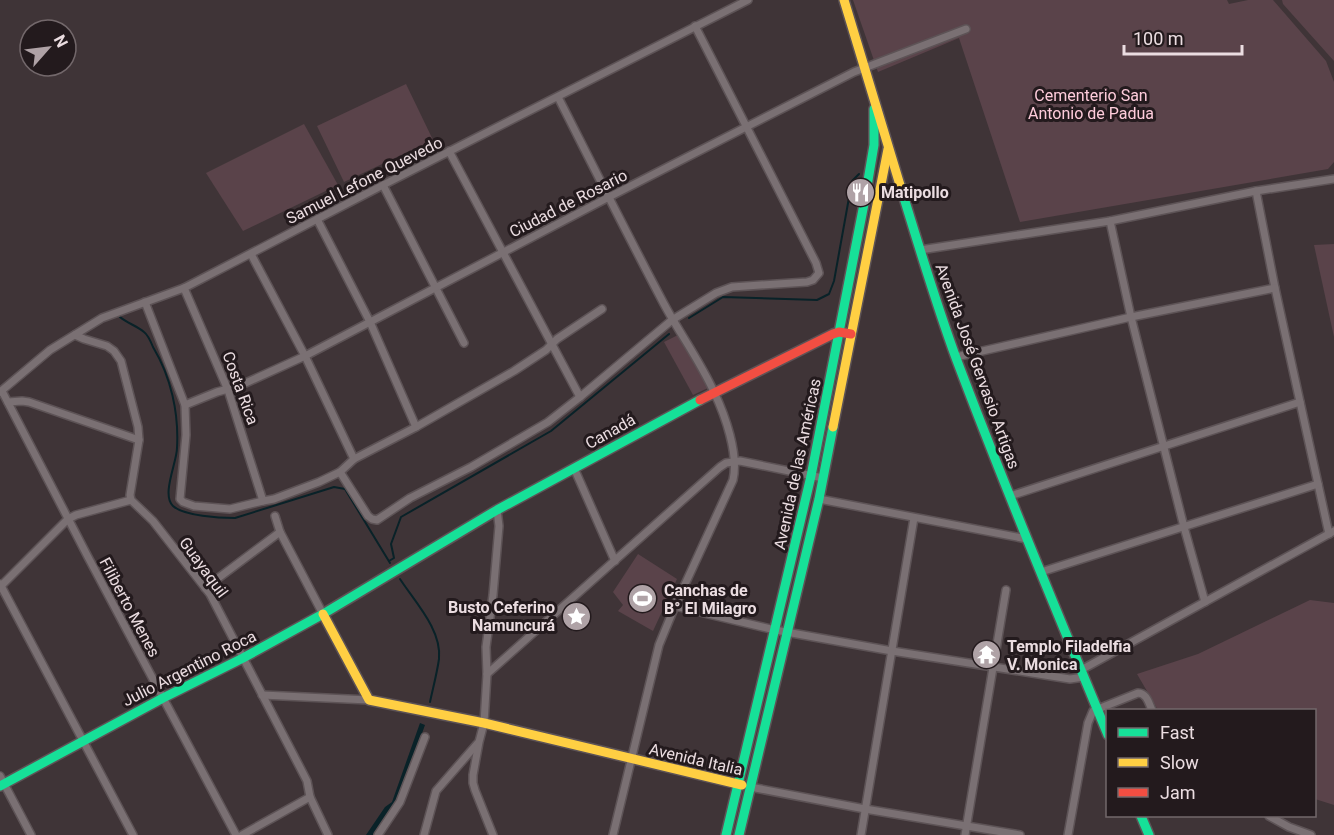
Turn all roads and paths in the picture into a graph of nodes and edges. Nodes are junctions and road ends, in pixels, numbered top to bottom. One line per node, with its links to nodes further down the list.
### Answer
1 (748, 0): 3 (street, Samuel Lefone Quevedo)
2 (844, 0): 5 (main road, Avenida José Gervasio Artigas)
3 (695, 26): 7 (street, Samuel Lefone Quevedo); 8 (street)
4 (966, 29): 5 (street, Ciudad de Rosario)
5 (865, 67): 6 (main road, Avenida José Gervasio Artigas); 8 (street, Ciudad de Rosario)
6 (873, 94): 9 (main road, Avenida José Gervasio Artigas); 28 (main road, Avenida de las Américas)
7 (558, 97): 10 (street, Samuel Lefone Quevedo); 14 (street)
8 (746, 127): 14 (street, Ciudad de Rosario); 26 (street)
9 (888, 146): 17 (main road, Avenida José Gervasio Artigas); 29 (main road, Avenida de las Américas)
10 (449, 151): 12 (street, Samuel Lefone Quevedo); 18 (street)
11 (1334, 179): 13 (street)
12 (383, 185): 15 (street, Samuel Lefone Quevedo); 21 (street)
13 (1256, 191): 16 (street); 22 (street)
14 (609, 197): 18 (street, Ciudad de Rosario); 26 (street)
15 (317, 219): 19 (street, Samuel Lefone Quevedo); 27 (street)
16 (1110, 221): 17 (street); 25 (street)
17 (920, 250): 34 (main road, Avenida José Gervasio Artigas)
18 (503, 253): 21 (street, Ciudad de Rosario); 32 (street)
19 (251, 254): 20 (street, Samuel Lefone Quevedo); 33 (street)
20 (184, 288): 23 (street, Samuel Lefone Quevedo); 35 (street, Costa Rica)
21 (436, 288): 27 (street, Ciudad de Rosario); 31 (street)
22 (1275, 288): 25 (street); 40 (street)
23 (145, 302): 30 (street, Samuel Lefone Quevedo); 41 (street)
24 (602, 309): 32 (street)
25 (1131, 317): 34 (street); 44 (street)
26 (672, 320): 37 (street); 38 (street)
27 (370, 321): 33 (street, Ciudad de Rosario); 42 (street)
28 (839, 332): 29 (main road); 37 (main road, Canadá); 49 (main road, Avenida de las Américas)
29 (851, 334): 50 (main road, Avenida de las Américas)
30 (75, 335): 36 (street, Samuel Lefone Quevedo); 43 (street)
31 (464, 343)
32 (552, 344): 38 (street); 42 (street)
33 (305, 356): 35 (street, Ciudad de Rosario); 45 (street)
34 (956, 357): 52 (main road, Avenida José Gervasio Artigas)
35 (228, 390): 41 (street, Ciudad de Rosario); 55 (street, Costa Rica)
36 (1, 392): 39 (street, Filiberto Menes)
37 (714, 392): 46 (street); 47 (main road, Canadá)
38 (580, 397): 48 (street)
39 (8, 402): 43 (street); 59 (street, Filiberto Menes)
40 (1300, 402): 44 (street); 51 (street)
41 (185, 405): 55 (street)
42 (416, 427): 45 (street)
43 (139, 440): 54 (street)
44 (1164, 445): 52 (street); 60 (street)
45 (354, 459): 48 (street)
46 (734, 461): 49 (street); 64 (street); 71 (street)
47 (574, 468): 56 (main road, Canadá); 64 (street)
48 (340, 472): 55 (street)
49 (811, 476): 50 (street); 73 (main road, Avenida de las Américas)
50 (823, 478): 53 (main road, Avenida de las Américas)
51 (1317, 484): 60 (street); 62 (street)
52 (1010, 496): 63 (main road, Avenida José Gervasio Artigas)
53 (819, 499): 58 (street); 74 (main road, Avenida de las Américas)
54 (131, 500): 59 (street); 68 (street, Guayaquil)
55 (262, 501)
56 (497, 510): 66 (main road, Canadá); 78 (street)
57 (274, 516): 61 (street)
58 (914, 518): 63 (street); 75 (street)
59 (68, 519): 67 (street); 81 (street, Filiberto Menes)
60 (1184, 527): 65 (street); 70 (street)
61 (280, 531): 68 (street); 72 (street)
62 (1331, 532): 70 (street)
63 (1027, 539): 65 (main road, Avenida José Gervasio Artigas)
64 (615, 561): 78 (street)
65 (1041, 572): 79 (main road, Avenida José Gervasio Artigas)
66 (391, 574): 72 (main road, Julio Argentino Roca)
67 (0, 586): 88 (street)
68 (205, 588): 76 (street, Guayaquil)
69 (1006, 590): 77 (street)
70 (1205, 602): 79 (street)
71 (675, 606): 73 (street); 90 (street)
72 (323, 614): 76 (main road, Julio Argentino Roca); 82 (main road)
73 (775, 630): 74 (street); 92 (main road, Avenida de las Américas)
74 (788, 632): 75 (street); 93 (main road, Avenida de las Américas)
75 (892, 651): 77 (street); 95 (street)
76 (243, 658): 80 (street, Guayaquil); 81 (main road, Julio Argentino Roca)
77 (992, 667): 79 (street); 98 (street)
78 (488, 674): 85 (street)
79 (1082, 674): 83 (main road, Avenida José Gervasio Artigas)
80 (262, 695): 82 (street); 94 (street, Guayaquil)
81 (163, 698): 88 (main road, Julio Argentino Roca); 101 (street, Filiberto Menes)
82 (369, 700): 85 (main road, Avenida Italia)
83 (1096, 708): 84 (street); 86 (main road, Avenida José Gervasio Artigas); 113 (street)
84 (1151, 709)
85 (484, 723): 89 (street); 90 (main road, Avenida Italia)
86 (1106, 733)
87 (425, 737): 104 (street)
88 (84, 741): 91 (main road, Julio Argentino Roca); 100 (street)
89 (479, 742): 105 (street); 106 (street)
90 (630, 759): 92 (main road, Avenida Italia); 107 (street)
91 (1, 782): 99 (street)
92 (738, 784): 93 (main road, Avenida Italia); 108 (main road, Avenida de las Américas)
93 (750, 787): 95 (street, Avenida Italia); 109 (main road, Avenida de las Américas)
94 (310, 797): 102 (street); 103 (street, Guayaquil)
95 (865, 809): 98 (street, Avenida Italia); 110 (street)
96 (1141, 817): 114 (main road)
97 (1271, 817): 115 (street)
98 (966, 826): 111 (street); 112 (street, Avenida Italia)
99 (31, 835)
100 (133, 835)
101 (236, 835)
102 (242, 835)
103 (328, 835)
104 (378, 835)
105 (424, 835)
106 (494, 835)
107 (613, 835)
108 (726, 835)
109 (739, 835)
110 (861, 835)
111 (965, 835)
112 (1020, 835)
113 (1068, 835)
114 (1149, 835)
115 (1311, 835)

